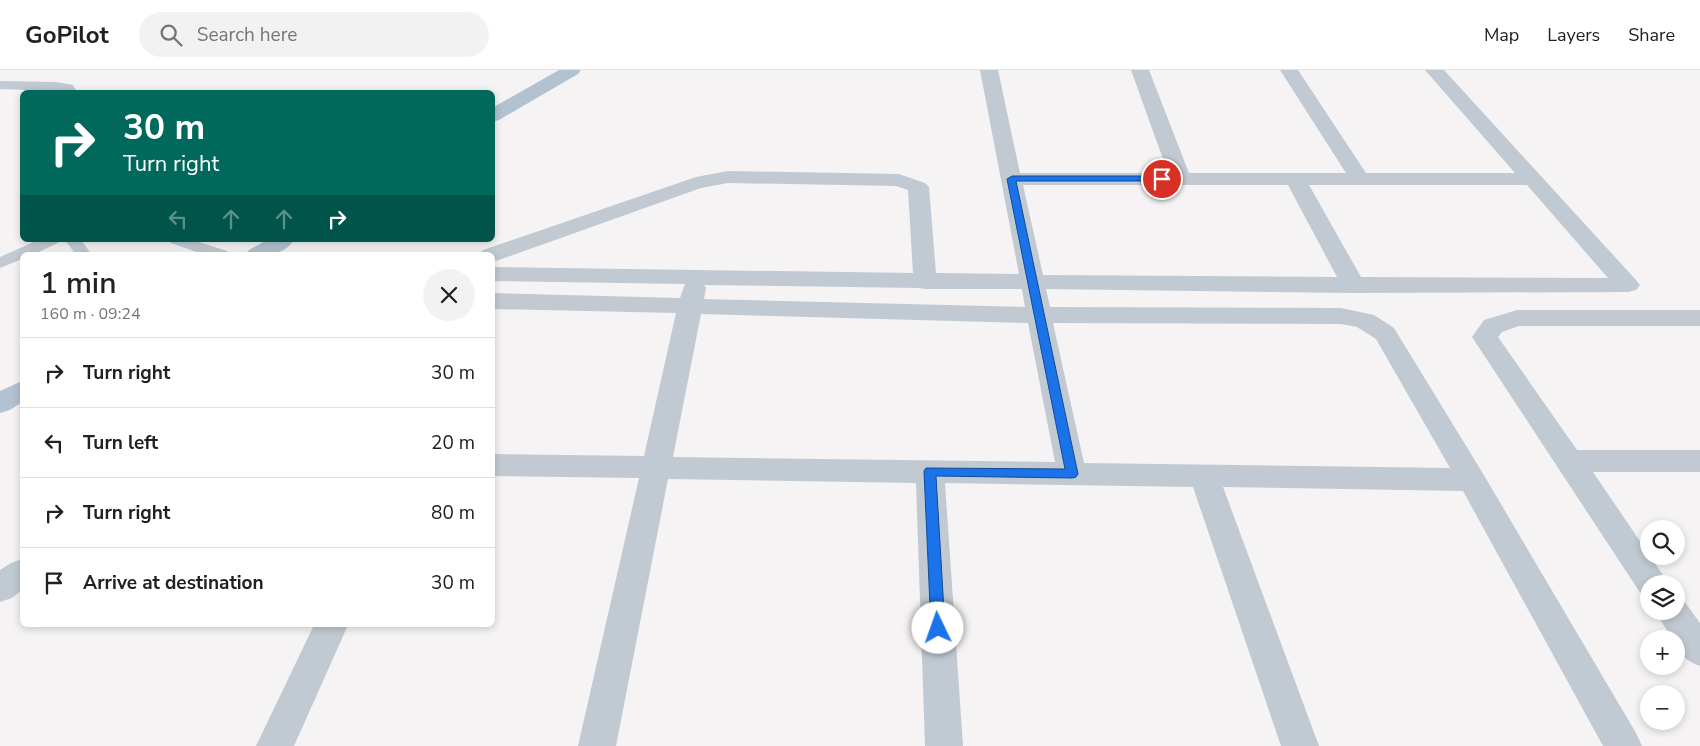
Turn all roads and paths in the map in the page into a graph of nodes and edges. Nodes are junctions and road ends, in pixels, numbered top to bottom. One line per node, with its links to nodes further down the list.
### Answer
1 (572, 70): 8 (main road)
2 (989, 70): 9 (street)
3 (1140, 70): 10 (street)
4 (1289, 70): 12 (street)
5 (1434, 70): 13 (street)
6 (0, 85): 7 (lane)
7 (69, 90)
8 (495, 114)
9 (1012, 179): 10 (street); 25 (street)
10 (1181, 179): 11 (street)
11 (1295, 179): 12 (street); 26 (street)
12 (1360, 179): 13 (street)
13 (1532, 179): 26 (street)
14 (47, 242): 17 (lane)
15 (183, 242): 18 (lane)
16 (279, 242): 19 (main road)
17 (25, 252)
18 (212, 252)
19 (262, 252)
20 (20, 254): 22 (lane)
21 (495, 254): 24 (street)
22 (0, 263)
23 (495, 274): 27 (street)
24 (925, 282): 25 (street); 27 (street)
25 (1033, 283): 26 (street); 29 (street)
26 (1354, 286)
27 (693, 292): 28 (street); 29 (street); 36 (street)
28 (495, 301)
29 (1039, 315): 38 (street); 40 (street)
30 (1700, 318): 33 (street)
31 (20, 391): 32 (main road)
32 (0, 403)
33 (1568, 461): 34 (street); 42 (street)
34 (1700, 461)
35 (495, 465): 36 (street)
36 (656, 467): 37 (street); 48 (street)
37 (930, 471): 38 (street); 49 (street)
38 (1072, 474): 39 (street)
39 (1204, 476): 40 (street); 50 (street)
40 (1472, 480): 51 (street)
41 (20, 573): 43 (street)
42 (1647, 575)
43 (0, 588)
44 (1678, 620): 46 (street)
45 (330, 627): 47 (street)
46 (1700, 651)
47 (275, 746)
48 (597, 746)
49 (944, 746)
50 (1300, 746)
51 (1623, 746)

